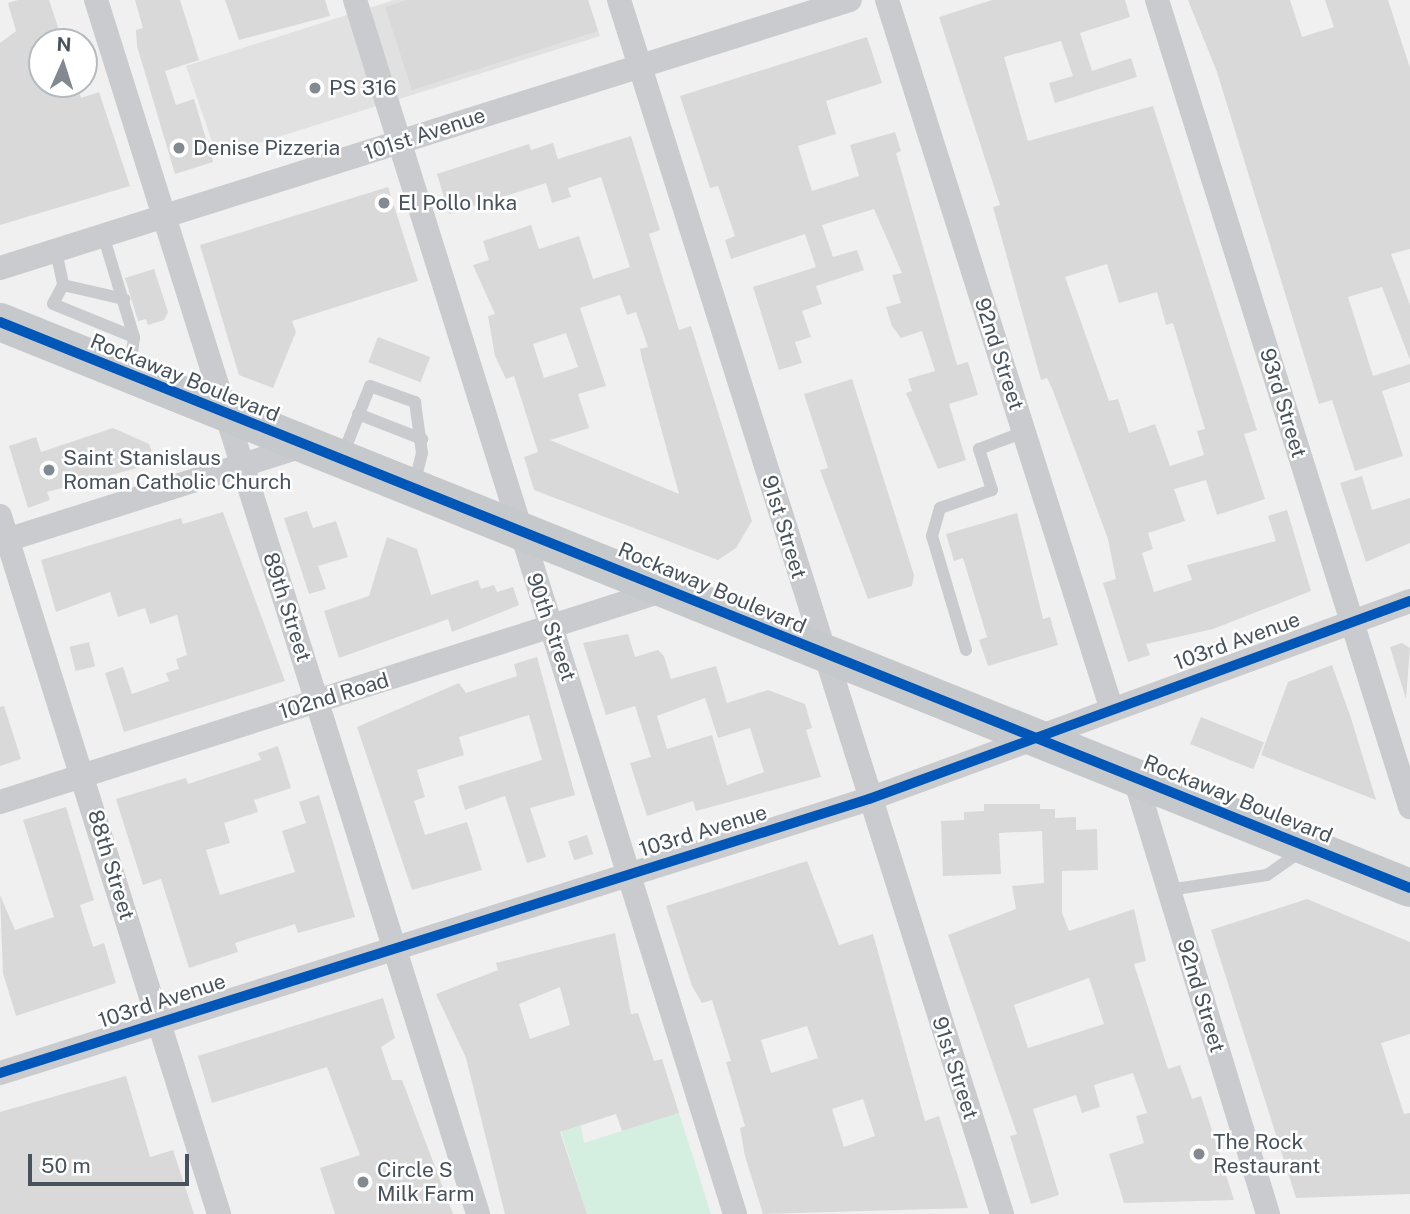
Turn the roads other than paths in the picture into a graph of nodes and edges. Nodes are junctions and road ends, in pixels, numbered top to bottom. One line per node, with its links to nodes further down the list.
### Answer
1 (96, 0): 9 (street, 89th Street)
2 (355, 0): 8 (street, 90th Street)
3 (619, 0): 7 (street, 91st Street)
4 (850, 0): 7 (street, 101st Avenue)
5 (887, 0): 21 (street, 92nd Street)
6 (1157, 0): 31 (street, 93rd Street)
7 (639, 66): 8 (street, 101st Avenue); 34 (street, 91st Street)
8 (399, 142): 9 (street, 101st Avenue); 27 (street, 90th Street)
9 (164, 216): 10 (street, 101st Avenue); 20 (street, 89th Street)
10 (103, 235): 11 (street, 101st Avenue); 14 (lane)
11 (56, 250): 12 (street, 101st Avenue); 13 (lane)
12 (0, 268)
13 (63, 285): 14 (lane); 15 (lane)
14 (124, 299): 17 (lane)
15 (46, 321): 16 (main road, Rockaway Boulevard); 17 (lane); 18 (main road, Rockaway Boulevard)
16 (0, 322)
17 (134, 337): 18 (lane)
18 (130, 376): 20 (main road, Rockaway Boulevard)
19 (358, 415): 22 (lane); 22 (lane); 24 (lane)
20 (227, 416): 23 (main road, Rockaway Boulevard); 25 (street, 89th Street)
21 (1024, 432): 33 (lane); 36 (street, 92nd Street)
22 (422, 439): 26 (lane)
23 (302, 446): 24 (main road, Rockaway Boulevard); 25 (street)
24 (340, 461): 26 (main road, Rockaway Boulevard)
25 (243, 465): 28 (street); 35 (street, 89th Street)
26 (413, 489): 27 (main road, Rockaway Boulevard)
27 (521, 530): 29 (main road, Rockaway Boulevard); 32 (street, 90th Street)
28 (3, 533): 38 (street, 88th Street)
29 (668, 589): 32 (street, 102nd Road); 34 (main road, Rockaway Boulevard)
30 (1410, 601): 31 (street, 103rd Avenue)
31 (1351, 620): 36 (street, 103rd Avenue); 42 (street, 93rd Street)
32 (554, 629): 35 (street, 102nd Road); 44 (street, 90th Street)
33 (966, 650)
34 (824, 655): 37 (main road, Rockaway Boulevard); 40 (street, 91st Street)
35 (317, 700): 38 (street, 102nd Road); 47 (street, 89th Street)
36 (1111, 708): 37 (street, 103rd Avenue)
37 (1030, 737): 39 (main road, Rockaway Boulevard); 40 (street, 103rd Avenue)
38 (83, 776): 41 (street, 102nd Road); 48 (street, 88th Street)
39 (1135, 779): 43 (main road, Rockaway Boulevard); 46 (street, 92nd Street)
40 (869, 799): 44 (street, 103rd Avenue); 53 (street, 91st Street)
41 (0, 802)
42 (1410, 807)
43 (1306, 848): 45 (main road, Rockaway Boulevard); 46 (lane)
44 (630, 874): 47 (street, 103rd Avenue); 52 (street, 90th Street)
45 (1410, 888)
46 (1169, 890): 54 (street, 92nd Street)
47 (394, 947): 48 (street, 103rd Avenue); 51 (street, 89th Street)
48 (160, 1021): 49 (street, 103rd Avenue); 50 (street, 88th Street)
49 (0, 1073)
50 (219, 1214)
51 (478, 1214)
52 (735, 1214)
53 (1002, 1214)
54 (1268, 1214)

